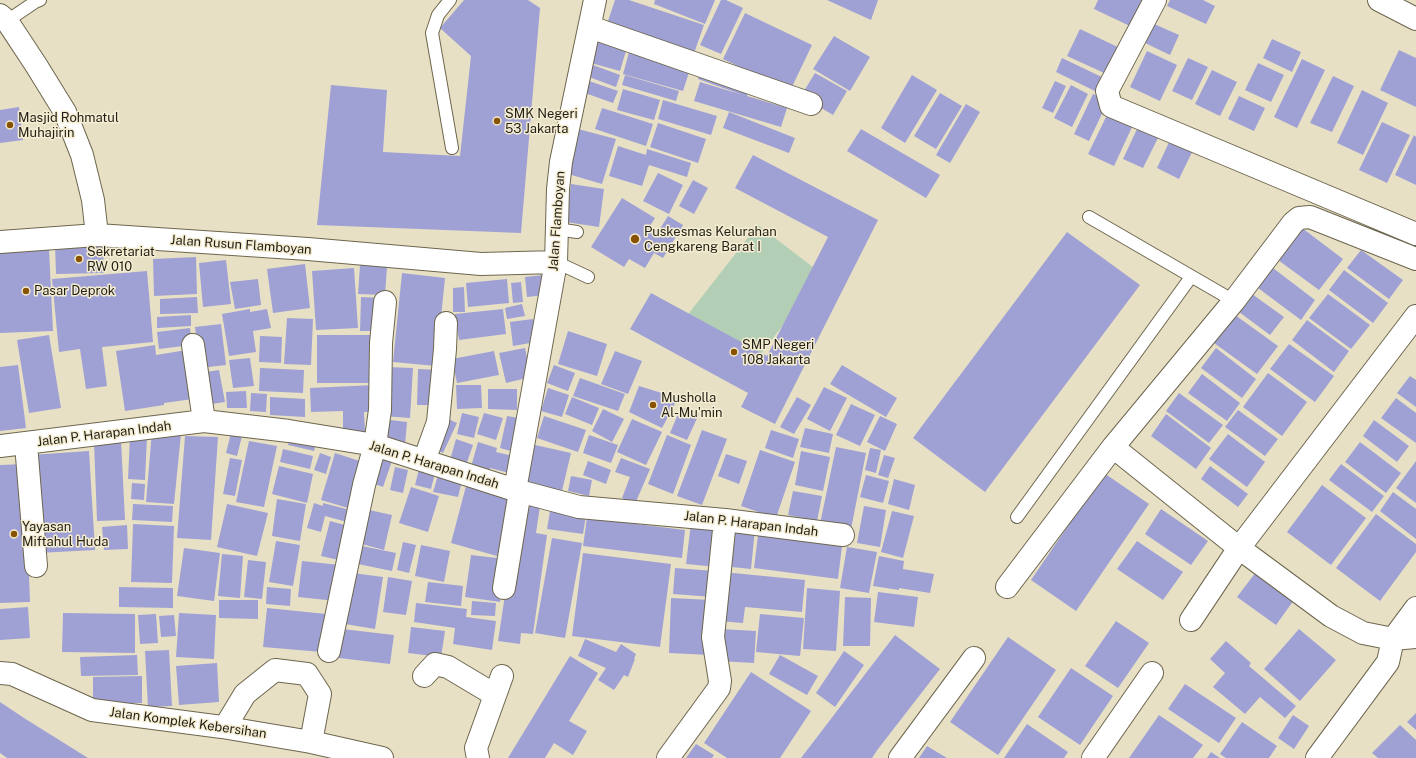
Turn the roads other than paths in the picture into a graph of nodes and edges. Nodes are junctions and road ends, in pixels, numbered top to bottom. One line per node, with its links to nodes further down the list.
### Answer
1 (40, 0): 6 (lane)
2 (450, 0): 10 (lane)
3 (595, 0): 8 (street, Jalan Flamboyan)
4 (1155, 0): 12 (street)
5 (1379, 0): 7 (street)
6 (3, 18): 13 (street)
7 (1416, 19)
8 (590, 26): 9 (street); 16 (street, Jalan Flamboyan)
9 (811, 104)
10 (452, 148)
11 (1089, 217): 18 (lane)
12 (1416, 234)
13 (97, 235): 14 (street, Jalan Rusun Flamboyan); 16 (street, Jalan Rusun Flamboyan)
14 (0, 242)
15 (1416, 259): 19 (street)
16 (556, 262): 17 (lane); 30 (street, Jalan Flamboyan)
17 (588, 277)
18 (1191, 277): 19 (lane); 31 (lane)
19 (1234, 301): 28 (street)
20 (385, 302): 26 (street)
21 (1416, 316): 34 (street)
22 (446, 323): 29 (street)
23 (193, 345): 24 (street)
24 (204, 421): 25 (street, Jalan P. Harapan Indah); 26 (street, Jalan P. Harapan Indah)
25 (26, 444): 27 (street, Jalan P. Harapan Indah); 35 (street)
26 (375, 444): 29 (street, Jalan P. Harapan Indah); 42 (street)
27 (0, 446)
28 (1113, 447): 34 (street); 36 (street)
29 (424, 462): 30 (street, Jalan P. Harapan Indah)
30 (518, 491): 32 (street, Jalan P. Harapan Indah); 37 (street, Jalan Flamboyan)
31 (1017, 517)
32 (725, 520): 33 (street, Jalan P. Harapan Indah); 51 (street)
33 (843, 535)
34 (1239, 548): 39 (street); 41 (street)
35 (36, 566)
36 (1007, 587)
37 (504, 588)
38 (1416, 608): 41 (street)
39 (1191, 620)
40 (1416, 637): 41 (street)
41 (1394, 639): 54 (street)
42 (329, 651)
43 (974, 658): 52 (street)
44 (0, 673): 47 (street, Jalan Komplek Kebersihan)
45 (1152, 673): 53 (street)
46 (424, 676): 50 (street)
47 (225, 727): 48 (street, Jalan Komplek Kebersihan); 48 (street)
48 (311, 742): 49 (street, Jalan Komplek Kebersihan)
49 (382, 758)
50 (478, 758)
51 (668, 758)
52 (900, 758)
53 (1093, 758)
54 (1317, 758)

